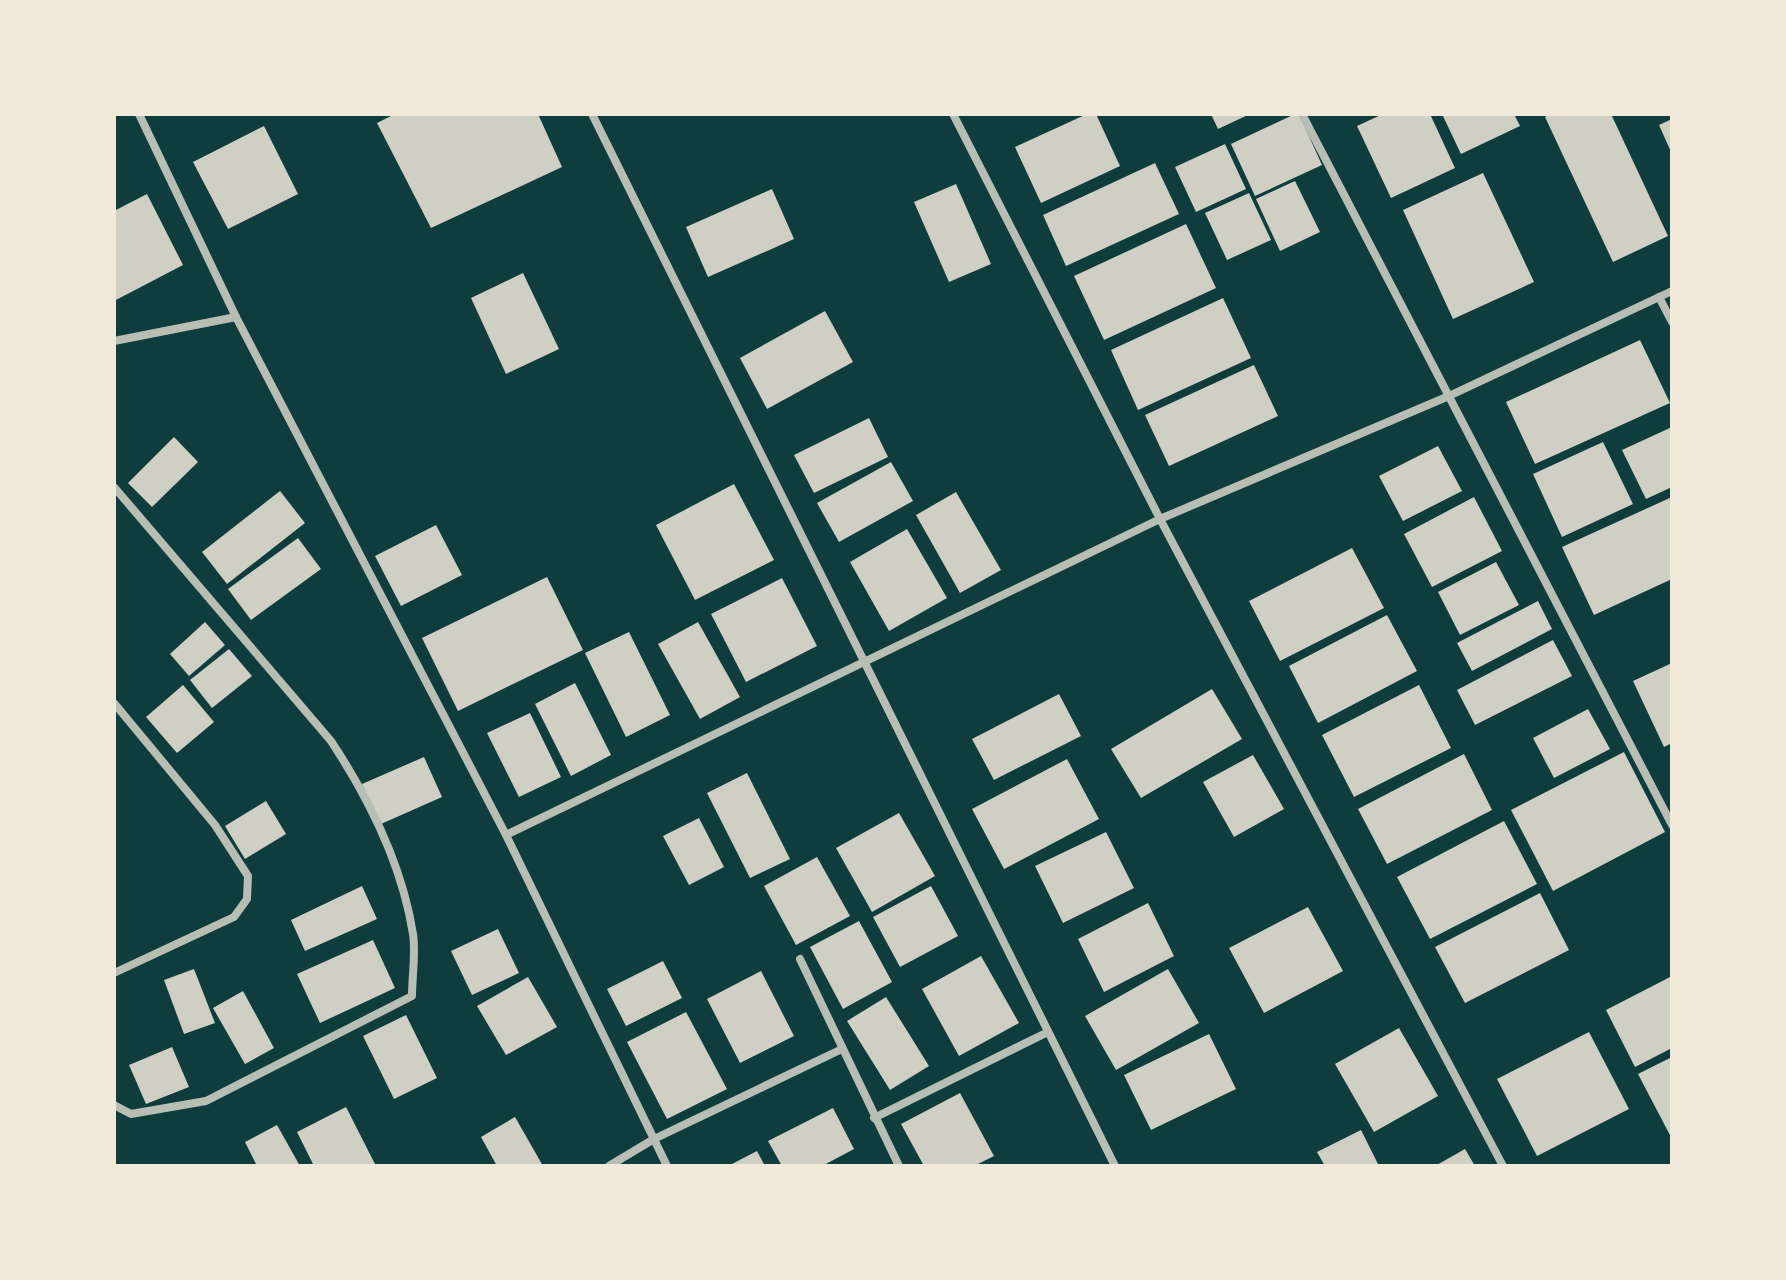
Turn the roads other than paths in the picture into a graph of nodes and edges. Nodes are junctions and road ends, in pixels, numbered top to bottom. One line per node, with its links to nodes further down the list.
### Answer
1 (139, 114): 7 (street)
2 (592, 114): 13 (street)
3 (953, 114): 12 (street)
4 (1302, 114): 10 (street)
5 (1672, 291): 6 (street)
6 (1659, 297): 8 (street); 10 (street)
7 (236, 317): 9 (street); 16 (street)
8 (1672, 322)
9 (114, 341)
10 (1449, 396): 12 (street); 15 (street)
11 (114, 487): 21 (street)
12 (1160, 519): 13 (street); 28 (street)
13 (865, 660): 16 (street); 19 (street)
14 (114, 703): 18 (street)
15 (1672, 825)
16 (506, 835): 23 (street)
17 (800, 959): 20 (street)
18 (114, 973)
19 (1048, 1032): 22 (street); 27 (street)
20 (842, 1049): 22 (street); 23 (street)
21 (114, 1105)
22 (874, 1118): 26 (street)
23 (654, 1139): 24 (street); 25 (street)
24 (609, 1166)
25 (667, 1166)
26 (899, 1166)
27 (1115, 1166)
28 (1503, 1166)

